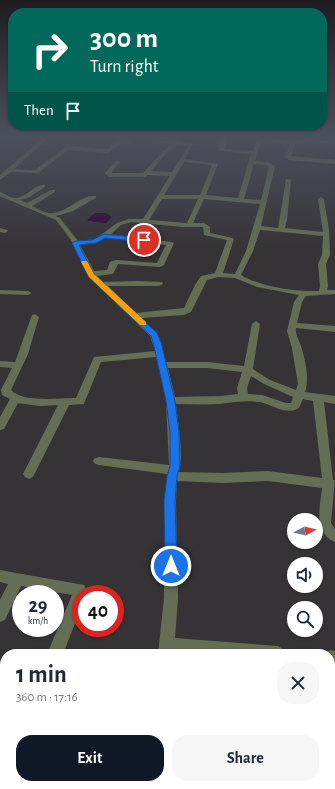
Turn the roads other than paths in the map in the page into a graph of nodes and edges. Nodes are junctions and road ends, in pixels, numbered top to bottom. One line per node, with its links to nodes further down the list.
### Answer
1 (173, 174): 11 (street)
2 (211, 175): 10 (street)
3 (248, 175): 14 (street)
4 (270, 175): 15 (street)
5 (288, 180): 21 (street)
6 (43, 186): 13 (street)
7 (53, 191): 16 (street)
8 (0, 194): 13 (street)
9 (94, 197): 17 (street)
10 (203, 197): 11 (street); 14 (street); 19 (street)
11 (159, 198): 18 (street)
12 (321, 199): 22 (street)
13 (15, 200): 16 (street)
14 (241, 200): 15 (street)
15 (263, 202): 20 (street)
16 (27, 206): 17 (street)
17 (49, 215): 24 (street)
18 (145, 221): 19 (street); 23 (street)
19 (189, 225): 28 (street)
20 (256, 228): 21 (street); 29 (street)
21 (281, 230): 22 (street)
22 (326, 234): 25 (street)
23 (104, 236): 24 (street); 27 (street)
24 (75, 243): 27 (street)
25 (326, 255): 26 (street); 35 (street)
26 (335, 255)
27 (90, 274): 30 (street)
28 (218, 275): 29 (street); 37 (street)
29 (237, 276): 36 (street)
30 (101, 284): 31 (street); 37 (street)
31 (159, 284)
32 (0, 292): 34 (street)
33 (335, 292): 35 (street)
34 (28, 293)
35 (322, 293): 36 (street)
36 (304, 294): 40 (street)
37 (135, 316): 42 (street)
38 (35, 317): 44 (street)
39 (256, 324): 46 (street)
40 (293, 325): 41 (street); 47 (street)
41 (335, 329)
42 (160, 354): 45 (street); 53 (street)
43 (0, 364): 44 (street)
44 (18, 365): 50 (street)
45 (162, 365): 46 (street); 52 (street)
46 (248, 370): 47 (street); 48 (street)
47 (299, 394): 48 (street); 49 (street)
48 (244, 398): 52 (street)
49 (318, 398): 51 (street); 58 (street)
50 (15, 399): 53 (street); 54 (street)
51 (335, 400)
52 (170, 401): 56 (street)
53 (65, 402): 57 (street)
54 (0, 426)
55 (99, 461): 56 (street)
56 (173, 473): 58 (street); 64 (street)
57 (29, 474)
58 (331, 485): 59 (street)
59 (335, 536)
60 (0, 576): 61 (street)
61 (17, 579): 62 (street); 63 (street)
62 (0, 615)
63 (57, 649)
64 (167, 649)

